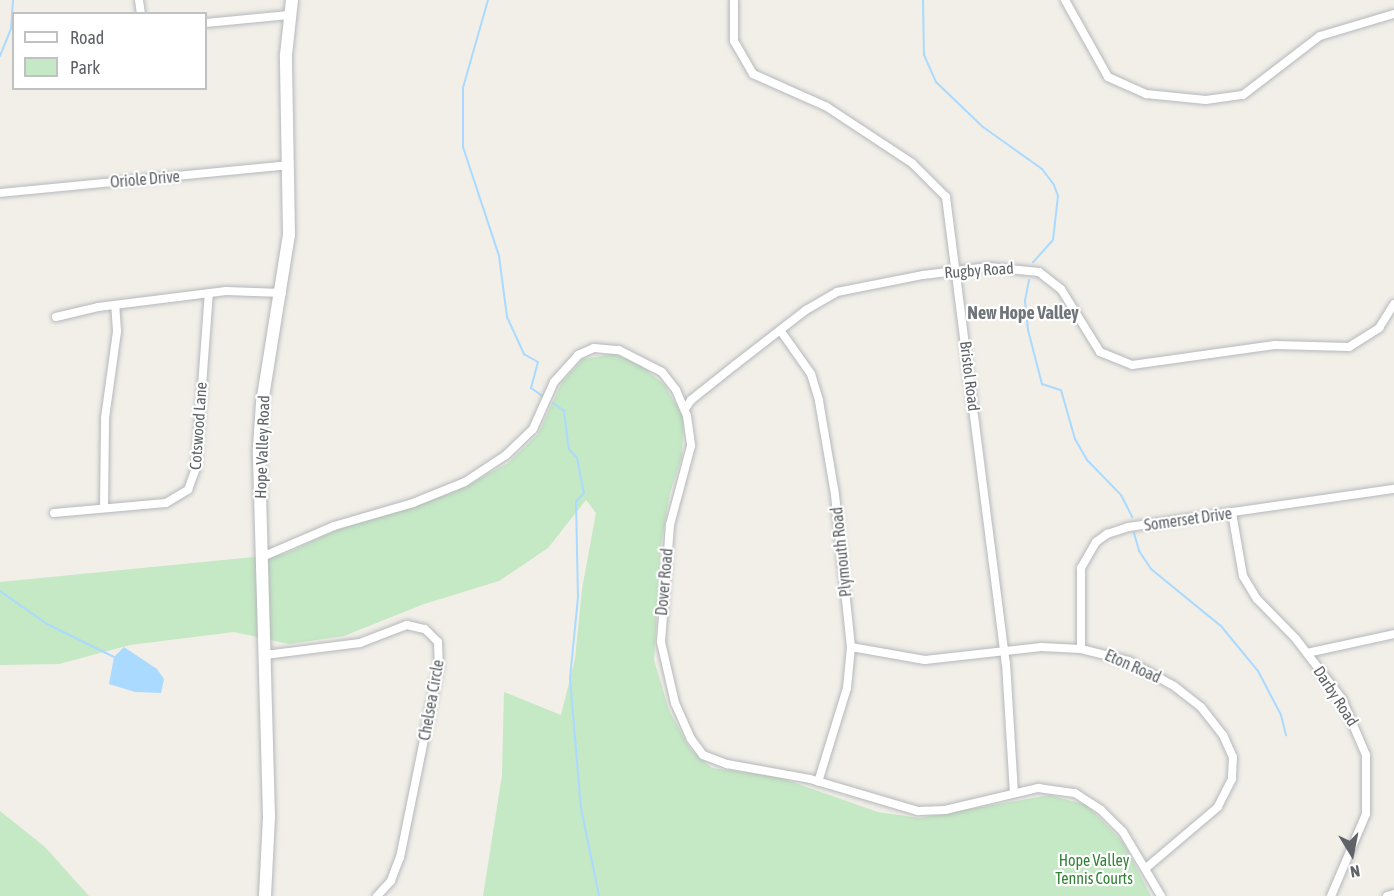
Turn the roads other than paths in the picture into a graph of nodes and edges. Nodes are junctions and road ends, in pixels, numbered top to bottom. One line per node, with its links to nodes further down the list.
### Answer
1 (292, 0): 5 (main road, Hope Valley Road)
2 (734, 0): 9 (street, Bristol Road)
3 (1065, 0): 4 (street)
4 (1394, 14)
5 (289, 15): 6 (street); 7 (main road, Hope Valley Road)
6 (207, 23)
7 (289, 165): 8 (street, Oriole Drive); 11 (main road, Hope Valley Road)
8 (0, 193)
9 (957, 270): 12 (street, Rugby Road); 15 (street, Rugby Road); 25 (street, Bristol Road)
10 (209, 293): 11 (street); 13 (street); 18 (street, Cotswood Lane)
11 (282, 293): 21 (main road, Hope Valley Road)
12 (1394, 304)
13 (115, 305): 14 (street); 18 (street)
14 (56, 317)
15 (780, 330): 16 (street, Rugby Road); 23 (street, Plymouth Road)
16 (685, 409): 21 (street, Dover Road); 28 (street, Dover Road)
17 (1394, 489): 20 (street, Somerset Drive)
18 (104, 506): 19 (street, Cotswood Lane)
19 (54, 513)
20 (1232, 513): 24 (street, Somerset Drive); 26 (street, Darby Road)
21 (262, 557): 27 (main road, Hope Valley Road)
22 (1394, 634): 26 (street)
23 (851, 647): 25 (street, Eton Road); 28 (street, Plymouth Road)
24 (1082, 649): 25 (street, Eton Road); 30 (street, Eton Road)
25 (1004, 651): 29 (street, Bristol Road)
26 (1307, 653): 35 (street, Darby Road)
27 (265, 655): 32 (main road, Hope Valley Road); 33 (street, Chelsea Circle)
28 (818, 782): 29 (street, Dover Road)
29 (1014, 793): 30 (street, Dover Road)
30 (1146, 868): 34 (street, Dover Road)
31 (1394, 894): 36 (street)
32 (265, 896)
33 (377, 896)
34 (1161, 896)
35 (1331, 896)
36 (1388, 896)

